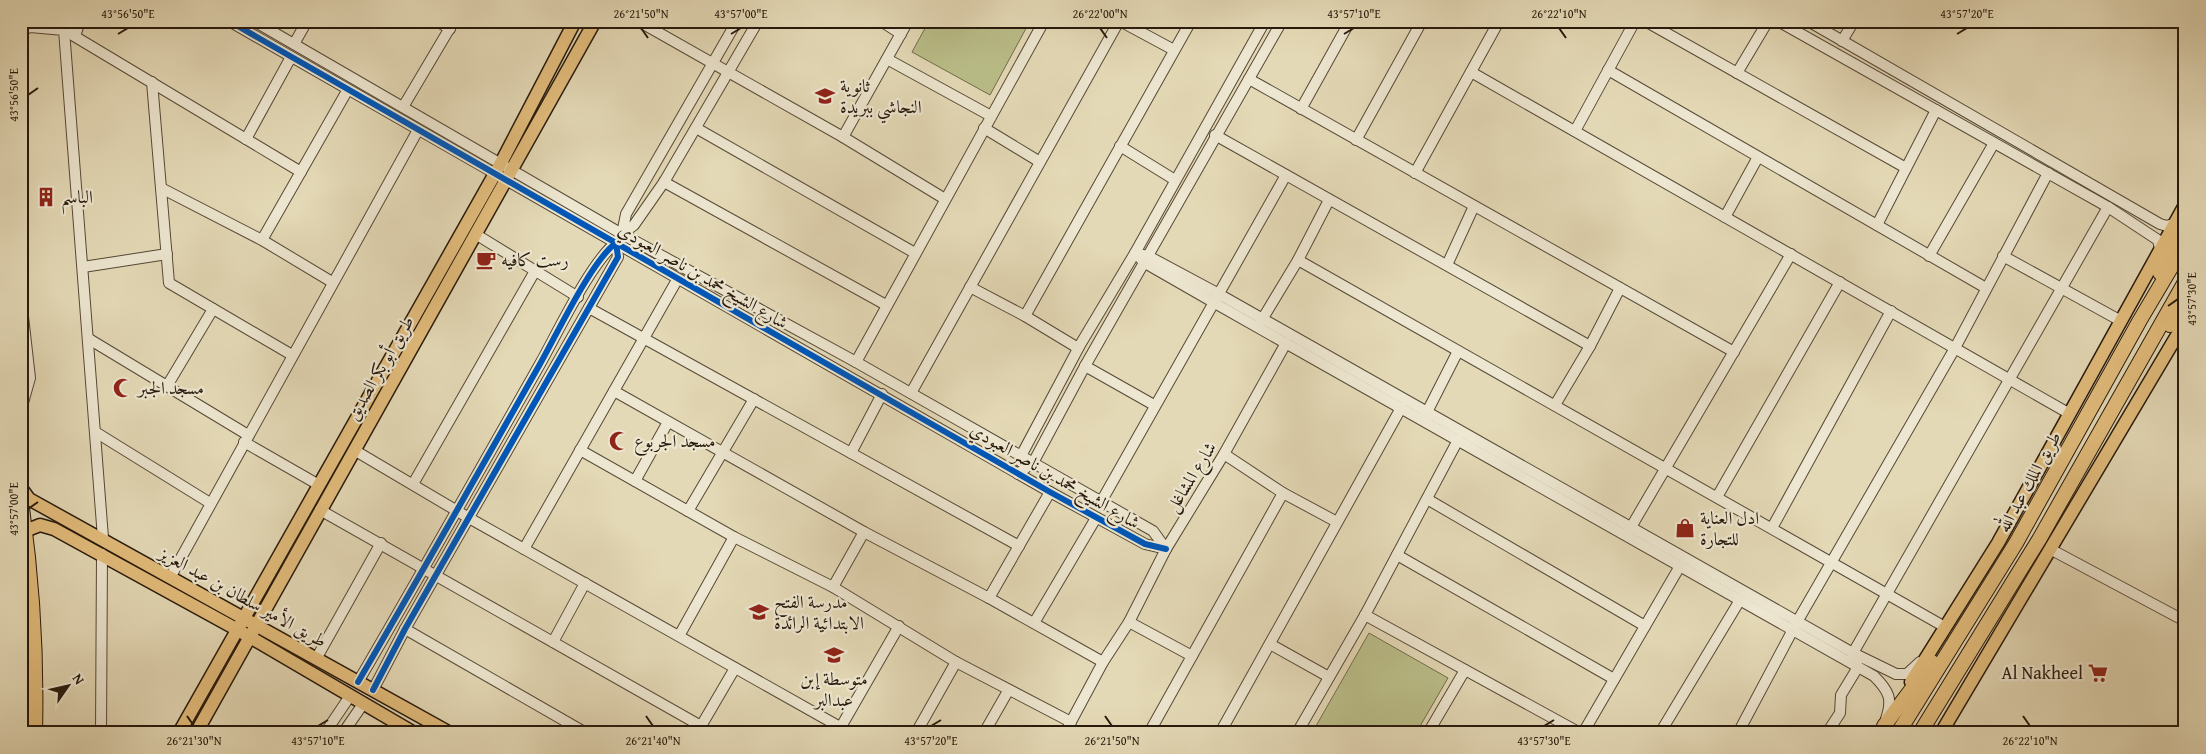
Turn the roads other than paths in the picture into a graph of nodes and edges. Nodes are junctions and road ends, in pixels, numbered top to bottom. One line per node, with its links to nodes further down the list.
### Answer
1 (80, 21): 31 (street)
2 (229, 21): 35 (street, شارع الشيخ محمد بن ناصر العبودي)
3 (254, 21): 33 (street, شارع الشيخ محمد بن ناصر العبودي)
4 (307, 21): 33 (street)
5 (436, 21): 27 (street)
6 (575, 21): 61 (main road, طريق أبو بكر الصديق)
7 (595, 21): 61 (main road, طريق أبو بكر الصديق)
8 (638, 21): 37 (street)
9 (737, 21): 37 (street)
10 (758, 21): 40 (street)
11 (881, 21): 30 (street)
12 (908, 21): 30 (street)
13 (1044, 21): 48 (street)
14 (1119, 21): 34 (street); 60 (street)
15 (1191, 21): 34 (street)
16 (1265, 21): 68 (street)
17 (1282, 21): 42 (street)
18 (1350, 21): 46 (street)
19 (1422, 21): 56 (street)
20 (1499, 21): 39 (street)
21 (1635, 21): 38 (street)
22 (1645, 21): 41 (street)
23 (1768, 21): 41 (street)
24 (1778, 21): 47 (street)
25 (1808, 21): 32 (street)
26 (1854, 21): 32 (street)
27 (452, 25): 45 (street)
28 (64, 30): 29 (street); 31 (street); 95 (street)
29 (21, 32)
30 (900, 34): 36 (street)
31 (75, 36): 43 (street)
32 (1842, 41): 78 (street)
33 (294, 44): 45 (street, شارع الشيخ محمد بن ناصر العبودي)
34 (1174, 50): 58 (street)
35 (291, 57): 44 (street, شارع الشيخ محمد بن ناصر العبودي); 55 (street)
36 (887, 59): 48 (street); 54 (street)
37 (712, 63): 40 (street); 80 (street)
38 (1608, 70): 52 (street); 59 (street)
39 (1471, 72): 52 (street); 64 (street)
40 (729, 73): 49 (street); 54 (street)
41 (1737, 73): 62 (street)
42 (1248, 79): 46 (street); 53 (street)
43 (152, 82): 55 (street); 71 (street)
44 (347, 91): 51 (street, شارع الشيخ محمد بن ناصر العبودي); 63 (street)
45 (403, 107): 61 (street, شارع الشيخ محمد بن ناصر العبودي)
46 (1301, 109): 56 (street)
47 (1936, 110): 57 (street); 62 (street)
48 (991, 116): 50 (street)
49 (696, 128): 70 (street); 86 (street)
50 (984, 128): 60 (street); 72 (street)
51 (418, 130): 66 (street, شارع الشيخ محمد بن ناصر العبودي); 98 (street)
52 (1575, 131): 77 (street)
53 (1215, 135): 67 (street); 92 (street)
54 (843, 137): 72 (street)
55 (246, 139): 63 (street)
56 (1356, 140): 64 (street)
57 (1994, 143): 65 (street); 90 (street)
58 (1120, 146): 68 (street); 113 (street)
59 (1758, 157): 77 (street); 79 (street)
60 (1040, 162): 101 (street)
61 (506, 166): 66 (main road, طريق أبو بكر الصديق); 69 (main road, طريق أبو بكر الصديق); 80 (street, شارع الشيخ محمد بن ناصر العبودي)
62 (1906, 168): 79 (street)
63 (301, 172): 82 (street)
64 (1415, 173): 75 (street)
65 (2048, 173): 76 (street); 91 (street)
66 (493, 174): 69 (street, شارع الشيخ محمد بن ناصر العبودي); 157 (main road, طريق أبو بكر الصديق)
67 (1286, 175): 73 (street); 106 (street)
68 (1175, 180): 87 (street)
69 (506, 182): 81 (main road, طريق أبو بكر الصديق); 83 (street, شارع الشيخ محمد بن ناصر العبودي)
70 (664, 182): 80 (street); 109 (street)
71 (161, 188): 82 (street); 88 (street)
72 (945, 199): 86 (street)
73 (1329, 200): 93 (street); 94 (street)
74 (2185, 205): 78 (main road)
75 (1474, 206): 94 (street); 102 (street)
76 (2108, 207): 85 (street); 104 (street)
77 (1726, 217): 89 (street)
78 (2180, 219): 85 (main road); 114 (highway)
79 (1877, 225): 90 (street)
80 (622, 234): 127 (street, شارع الشيخ محمد بن ناصر العبودي)
81 (477, 235): 96 (street); 146 (main road, طريق أبو بكر الصديق)
82 (262, 240): 98 (street)
83 (616, 243): 97 (street, شارع الشيخ محمد بن ناصر العبودي); 105 (street); 110 (street)
84 (2185, 244): 114 (highway, طريق الملك عبد الله)
85 (2160, 250): 115 (main road)
86 (915, 253): 109 (street)
87 (1135, 253): 92 (street); 122 (street)
88 (167, 254): 95 (street); 111 (street)
89 (1791, 254): 99 (street); 125 (street)
90 (1929, 256): 103 (street)
91 (2003, 256): 103 (street); 104 (street)
92 (1146, 259): 106 (street); 128 (street)
93 (1298, 260): 117 (street); 124 (street)
94 (1446, 265): 121 (street)
95 (83, 266): 119 (street)
96 (535, 271): 105 (street); 156 (street)
97 (677, 280): 118 (street); 134 (street, شارع الشيخ محمد بن ناصر العبودي)
98 (332, 282): 126 (street)
99 (1840, 282): 112 (street); 161 (street)
100 (2185, 282): 130 (highway, طريق الملك عبد الله)
101 (970, 287): 113 (street); 133 (street)
102 (1620, 288): 121 (street); 125 (street)
103 (1986, 288): 123 (street)
104 (2061, 288): 115 (street); 129 (street)
105 (578, 297): 167 (street)
106 (1215, 298): 117 (street); 136 (street)
107 (21, 299): 139 (street)
108 (2185, 304): 130 (highway)
109 (886, 305): 127 (street)
110 (589, 308): 118 (street); 169 (street)
111 (213, 309): 126 (street); 131 (street)
112 (1891, 311): 123 (street); 172 (street)
113 (1025, 316): 122 (street)
114 (2140, 320): 178 (highway, طريق الملك عبد الله)
115 (2121, 321): 140 (main road)
116 (2185, 322): 183 (main road)
117 (1260, 324): 120 (street); 141 (street)
118 (644, 338): 132 (street); 135 (street)
119 (89, 339): 131 (street); 143 (street)
120 (1286, 343): 138 (street); 150 (street, شارع المشاغل)
121 (1590, 346): 137 (street)
122 (1078, 348): 151 (street)
123 (1955, 348): 129 (street); 186 (street)
124 (1458, 350): 137 (street); 141 (street)
125 (1734, 352): 153 (street)
126 (292, 355): 144 (street)
127 (856, 362): 133 (street, شارع الشيخ محمد بن ناصر العبودي)
128 (1085, 366): 136 (street); 152 (street)
129 (2009, 378): 140 (street); 193 (street)
130 (2129, 382): 253 (highway, طريق الملك عبد الله)
131 (167, 386): 144 (street)
132 (614, 391): 142 (street); 147 (street)
133 (911, 393): 151 (street, شارع الشيخ محمد بن ناصر العبودي)
134 (882, 394): 149 (street); 154 (street, شارع الشيخ محمد بن ناصر العبودي)
135 (754, 399): 148 (street); 149 (street)
136 (1154, 405): 164 (street)
137 (1555, 405): 153 (street)
138 (1400, 408): 141 (street); 171 (street)
139 (21, 410)
140 (2070, 414): 205 (main road)
141 (1425, 416): 145 (street); 175 (street)
142 (668, 422): 148 (street); 155 (street)
143 (97, 433): 165 (street); 177 (street)
144 (246, 438): 157 (street); 165 (street)
145 (1458, 440): 162 (street); 175 (street)
146 (354, 450): 156 (street); 166 (main road, طريق أبو بكر الصديق)
147 (580, 450): 155 (street); 181 (street)
148 (724, 453): 168 (street); 174 (street)
149 (851, 453): 180 (street)
150 (1224, 454): 160 (street); 182 (street, شارع المشاغل)
151 (1021, 456): 152 (street, شارع الشيخ محمد بن ناصر العبودي); 154 (street)
152 (1034, 461): 154 (street); 164 (street, شارع الشيخ محمد بن ناصر العبودي)
153 (1666, 468): 161 (street); 175 (street)
154 (1018, 474): 159 (street, شارع الشيخ محمد بن ناصر العبودي)
155 (635, 481): 168 (street)
156 (412, 484): 167 (street)
157 (319, 485): 200 (main road, طريق أبو بكر الصديق)
158 (21, 488): 177 (main road, طريق الأمير سلطان بن عبد العزيز)
159 (1050, 492): 170 (street, شارع الشيخ محمد بن ناصر العبودي); 180 (street)
160 (1283, 493): 171 (street); 213 (street)
161 (1717, 497): 172 (street)
162 (1428, 499): 185 (street); 203 (street)
163 (21, 502): 173 (highway)
164 (1101, 502): 182 (street, شارع الشيخ محمد بن ناصر العبودي)
165 (210, 504): 190 (street)
166 (320, 510): 179 (street); 201 (main road, طريق أبو بكر الصديق)
167 (457, 511): 169 (street); 188 (street)
168 (688, 511): 176 (street)
169 (469, 518): 181 (street); 189 (street)
170 (1096, 518): 182 (street, شارع الشيخ محمد بن ناصر العبودي); 199 (street)
171 (1337, 522): 210 (street)
172 (1772, 528): 186 (street)
173 (26, 531): 184 (main road, طريق الأمير سلطان بن عبد العزيز); 232 (highway)
174 (864, 532): 192 (street); 194 (street)
175 (1629, 532): 187 (street); 204 (street)
176 (734, 537): 192 (street); 207 (street)
177 (103, 538): 190 (main road, طريق الأمير سلطان بن عبد العزيز)
178 (2016, 543): 231 (highway); 252 (highway, طريق الملك عبد الله)
179 (381, 544): 188 (street); 214 (street)
180 (1019, 546): 194 (street)
181 (524, 549): 191 (street)
182 (1166, 549): 198 (street, شارع المشاغل)
183 (2050, 549): 197 (street); 254 (main road)
184 (102, 554): 200 (main road, طريق الأمير سلطان بن عبد العزيز); 233 (street)
185 (1397, 555): 196 (street); 221 (street)
186 (1832, 562): 193 (street); 204 (street)
187 (1680, 566): 195 (street); 203 (street)
188 (425, 568): 189 (street); 222 (street)
189 (437, 575): 206 (street); 209 (street)
190 (171, 576): 200 (main road, طريق الأمير سلطان بن عبد العزيز)
191 (585, 583): 207 (street); 209 (street)
192 (833, 587): 202 (street)
193 (1887, 593): 205 (street); 211 (street)
194 (989, 598): 199 (street)
195 (1740, 600): 204 (street); 249 (street)
196 (1365, 615): 219 (street); 220 (street)
197 (2185, 621)
198 (1129, 622): 213 (street); 216 (street, شارع المشاغل)
199 (1034, 623): 216 (street)
200 (241, 624): 201 (main road, طريق الأمير سلطان بن عبد العزيز); 208 (main road, طريق الأمير سلطان بن عبد العزيز); 234 (main road, طريق أبو بكر الصديق)
201 (257, 626): 208 (main road, طريق أبو بكر الصديق); 214 (main road, طريق الأمير سلطان بن عبد العزيز)
202 (899, 626): 215 (street); 230 (street)
203 (1645, 626): 221 (street)
204 (1795, 626): 211 (street); 217 (street); 250 (street)
205 (1945, 627): 212 (main road)
206 (406, 629): 223 (street); 228 (street)
207 (678, 636): 218 (street)
208 (250, 638): 225 (main road, طريق الأمير سلطان بن عبد العزيز); 235 (main road, طريق أبو بكر الصديق)
209 (553, 642): 229 (street)
210 (1270, 644): 220 (street); 245 (street)
211 (1853, 653): 212 (street); 217 (street)
212 (1928, 653): 231 (main road)
213 (1192, 656): 244 (street)
214 (316, 659): 222 (main road, طريق الأمير سلطان بن عبد العزيز)
215 (956, 662): 224 (street); 241 (street)
216 (1104, 662): 227 (street, شارع المشاغل)
217 (1858, 667): 231 (street); 251 (street)
218 (735, 668): 229 (street); 230 (street)
219 (1465, 670): 247 (street); 248 (street)
220 (1329, 677): 246 (street)
221 (1614, 679): 248 (street)
222 (358, 682): 223 (main road, طريق الأمير سلطان بن عبد العزيز)
223 (373, 690): 239 (main road, طريق الأمير سلطان بن عبد العزيز)
224 (1008, 691): 227 (street); 242 (street)
225 (350, 696): 226 (main road, طريق الأمير سلطان بن عبد العزيز); 236 (street)
226 (363, 704): 237 (street); 238 (main road, طريق الأمير سلطان بن عبد العزيز)
227 (1071, 722): 243 (street, شارع المشاغل)
228 (569, 729): 240 (street)
229 (699, 729)
230 (839, 730)
231 (1882, 730)
232 (35, 733)
233 (101, 733)
234 (179, 733)
235 (196, 733)
236 (325, 733)
237 (343, 733)
238 (414, 733)
239 (450, 733)
240 (586, 733)
241 (916, 733)
242 (984, 733)
243 (1065, 733)
244 (1149, 733)
245 (1220, 733)
246 (1297, 733)
247 (1428, 733)
248 (1581, 733)
249 (1660, 733)
250 (1738, 733)
251 (1827, 733)
252 (1898, 733)
253 (1920, 733)
254 (1941, 733)

